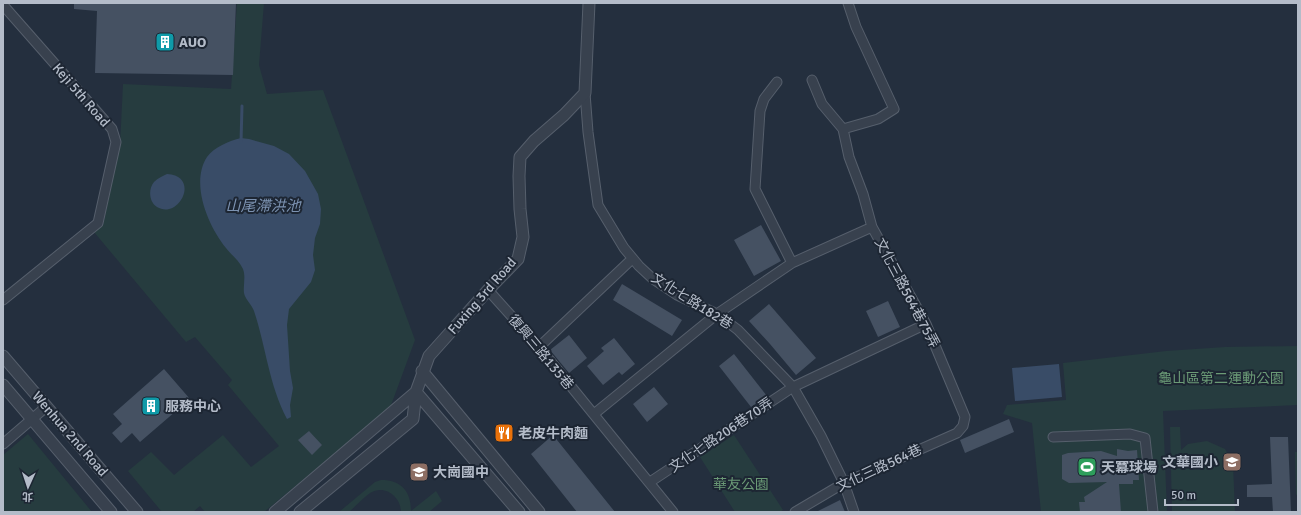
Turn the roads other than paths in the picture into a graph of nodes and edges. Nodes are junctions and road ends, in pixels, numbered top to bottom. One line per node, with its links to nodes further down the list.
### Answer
1 (589, 3): 6 (street)
2 (848, 3): 7 (street)
3 (3, 5): 12 (street, Keji 5th Road)
4 (812, 80): 7 (street)
5 (777, 82): 10 (street)
6 (585, 93): 9 (street, 文化七路182巷); 11 (street, Fuxing 3rd Road)
7 (843, 129): 8 (street, 文化三路564巷75弄)
8 (872, 227): 10 (street); 14 (street, 文化三路564巷75弄)
9 (632, 259): 13 (street, 文化七路182巷); 15 (street)
10 (792, 263): 13 (street)
11 (488, 290): 15 (street, 復興三路135巷); 17 (street, Fuxing 3rd Road)
12 (3, 300)
13 (717, 314): 19 (street, 文化七路182巷); 22 (street)
14 (926, 324): 19 (street, 文化七路206巷70弄); 24 (street, 文化三路564巷75弄)
15 (540, 347): 22 (street, 復興三路135巷)
16 (3, 356): 21 (street, Wenhua 2nd Road)
17 (422, 371): 20 (street, Fuxing 3rd Road); 34 (street)
18 (3, 385): 23 (street, Wenhua 2nd Road)
19 (793, 387): 27 (street, 文化七路206巷70弄); 28 (street, 文化七路182巷)
20 (416, 392): 31 (street); 32 (street, Fuxing 3rd Road); 33 (street)
21 (46, 407): 23 (street); 30 (street, Wenhua 2nd Road)
22 (594, 414): 27 (street, 復興三路135巷)
23 (32, 420): 26 (street); 29 (street, Wenhua 2nd Road)
24 (963, 426): 28 (street, 文化三路564巷)
25 (1053, 436): 38 (street)
26 (3, 444)
27 (650, 482): 35 (street, 復興三路135巷)
28 (844, 483): 36 (street, 文化三路564巷); 37 (street, 文化七路182巷)
29 (111, 512)
30 (136, 512)
31 (275, 512)
32 (300, 512)
33 (519, 512)
34 (539, 512)
35 (673, 512)
36 (795, 512)
37 (854, 512)
38 (1153, 512)

